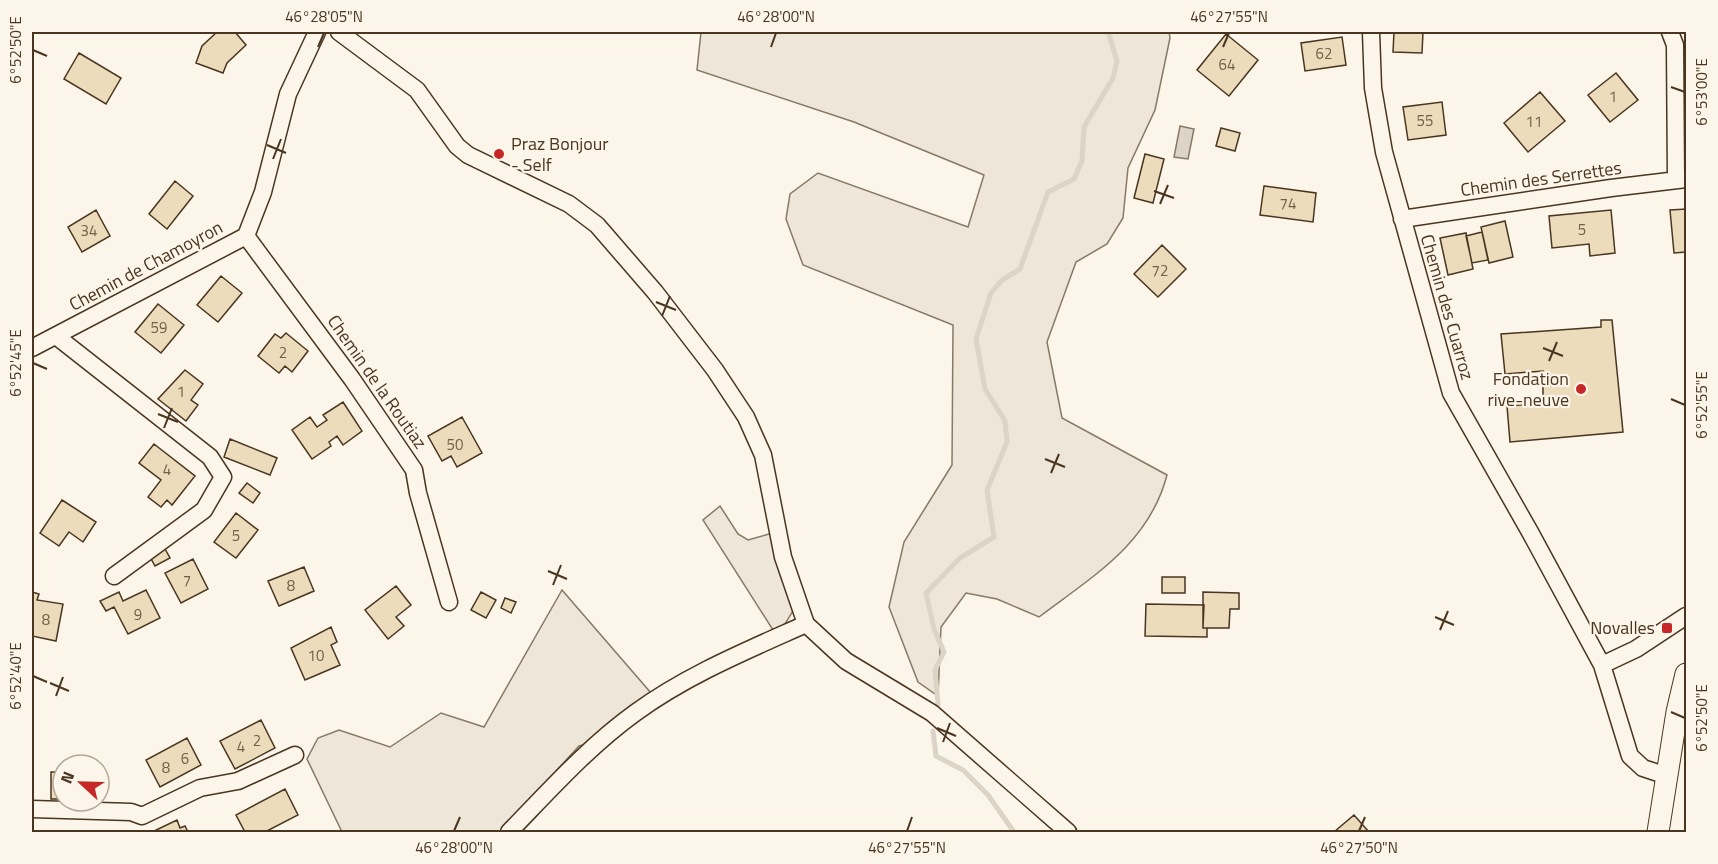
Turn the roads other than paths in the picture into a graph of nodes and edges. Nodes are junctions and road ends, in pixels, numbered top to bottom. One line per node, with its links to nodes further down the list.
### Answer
1 (317, 32): 7 (street, Chemin de Chamoyron)
2 (339, 32): 13 (street)
3 (1371, 32): 6 (street, Chemin des Cuarroz)
4 (1670, 32): 5 (street)
5 (1681, 179): 6 (street, Chemin des Serrettes)
6 (1402, 219): 14 (street, Chemin des Cuarroz)
7 (246, 236): 8 (street, Chemin de Chamoyron); 11 (street, Chemin de la Routiaz)
8 (56, 336): 9 (street, Chemin de Chamoyron); 10 (street)
9 (32, 348)
10 (114, 576)
11 (448, 602)
12 (1686, 616): 14 (street)
13 (806, 624): 19 (street); 20 (street)
14 (1602, 665): 17 (street, Chemin des Cuarroz)
15 (1686, 674): 17 (street)
16 (295, 755): 18 (street)
17 (1667, 776): 21 (street)
18 (32, 809)
19 (509, 832)
20 (1068, 832)
21 (1658, 832)

